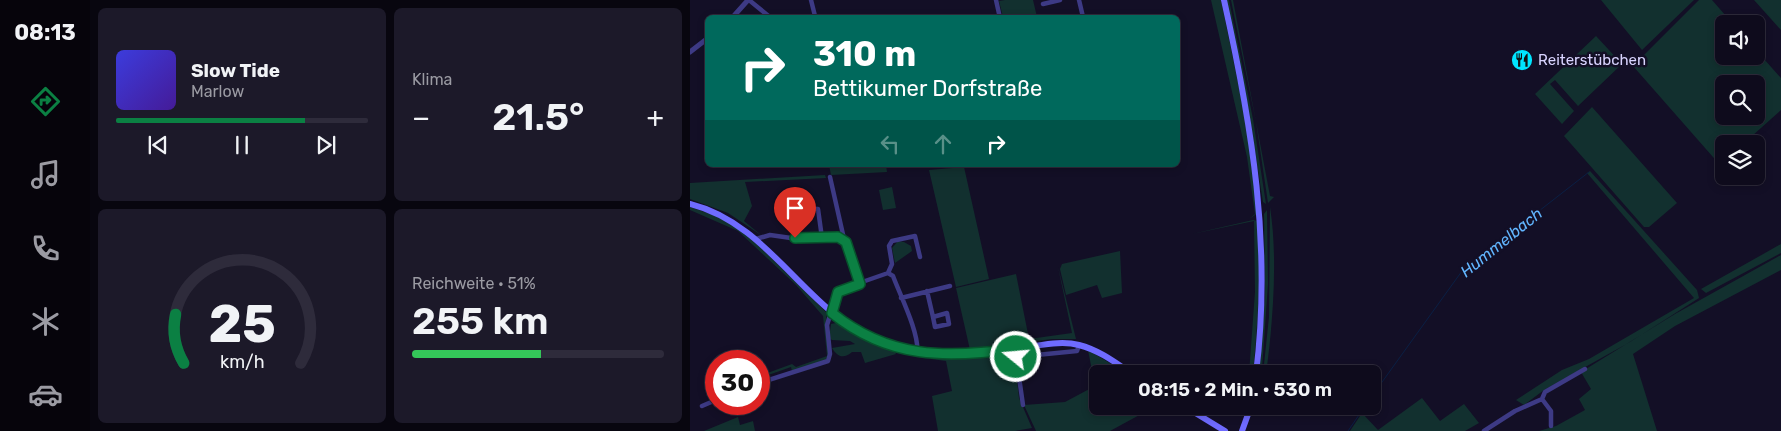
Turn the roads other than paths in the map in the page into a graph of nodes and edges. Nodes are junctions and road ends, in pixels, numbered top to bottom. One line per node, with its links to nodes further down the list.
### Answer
1 (748, 0): 8 (street); 9 (street)
2 (811, 0): 10 (street)
3 (996, 0): 11 (street)
4 (1060, 0): 7 (street)
5 (1079, 0): 12 (street)
6 (1224, 0): 34 (main road)
7 (1042, 4)
8 (735, 15)
9 (767, 15)
10 (815, 15)
11 (999, 15)
12 (1082, 15)
13 (705, 40): 14 (street)
14 (690, 52)
15 (830, 177): 20 (street)
16 (782, 197): 18 (street)
17 (690, 204): 19 (main road)
18 (822, 238): 19 (street); 20 (street)
19 (756, 239): 27 (main road)
20 (844, 239): 23 (street)
21 (920, 257): 22 (street)
22 (888, 273): 23 (street); 26 (street)
23 (860, 284): 27 (street)
24 (950, 286): 25 (street)
25 (927, 291): 26 (street); 28 (street)
26 (901, 298): 31 (street)
27 (832, 313): 31 (main road); 36 (street)
28 (933, 317)
29 (1079, 345): 30 (main road); 32 (street); 33 (main road)
30 (1015, 349): 31 (main road); 32 (street)
31 (917, 352)
32 (1016, 357): 39 (street)
33 (1118, 365)
34 (1257, 365)
35 (1585, 369): 37 (street)
36 (770, 379)
37 (1542, 399): 44 (street); 48 (street)
38 (705, 405): 40 (street)
39 (1024, 405)
40 (702, 406)
41 (1198, 415): 45 (main road)
42 (1248, 415): 43 (main road)
43 (1246, 423): 46 (main road); 47 (main road)
44 (1551, 426)
45 (1224, 431)
46 (1242, 431)
47 (1246, 431)
48 (1484, 431)

